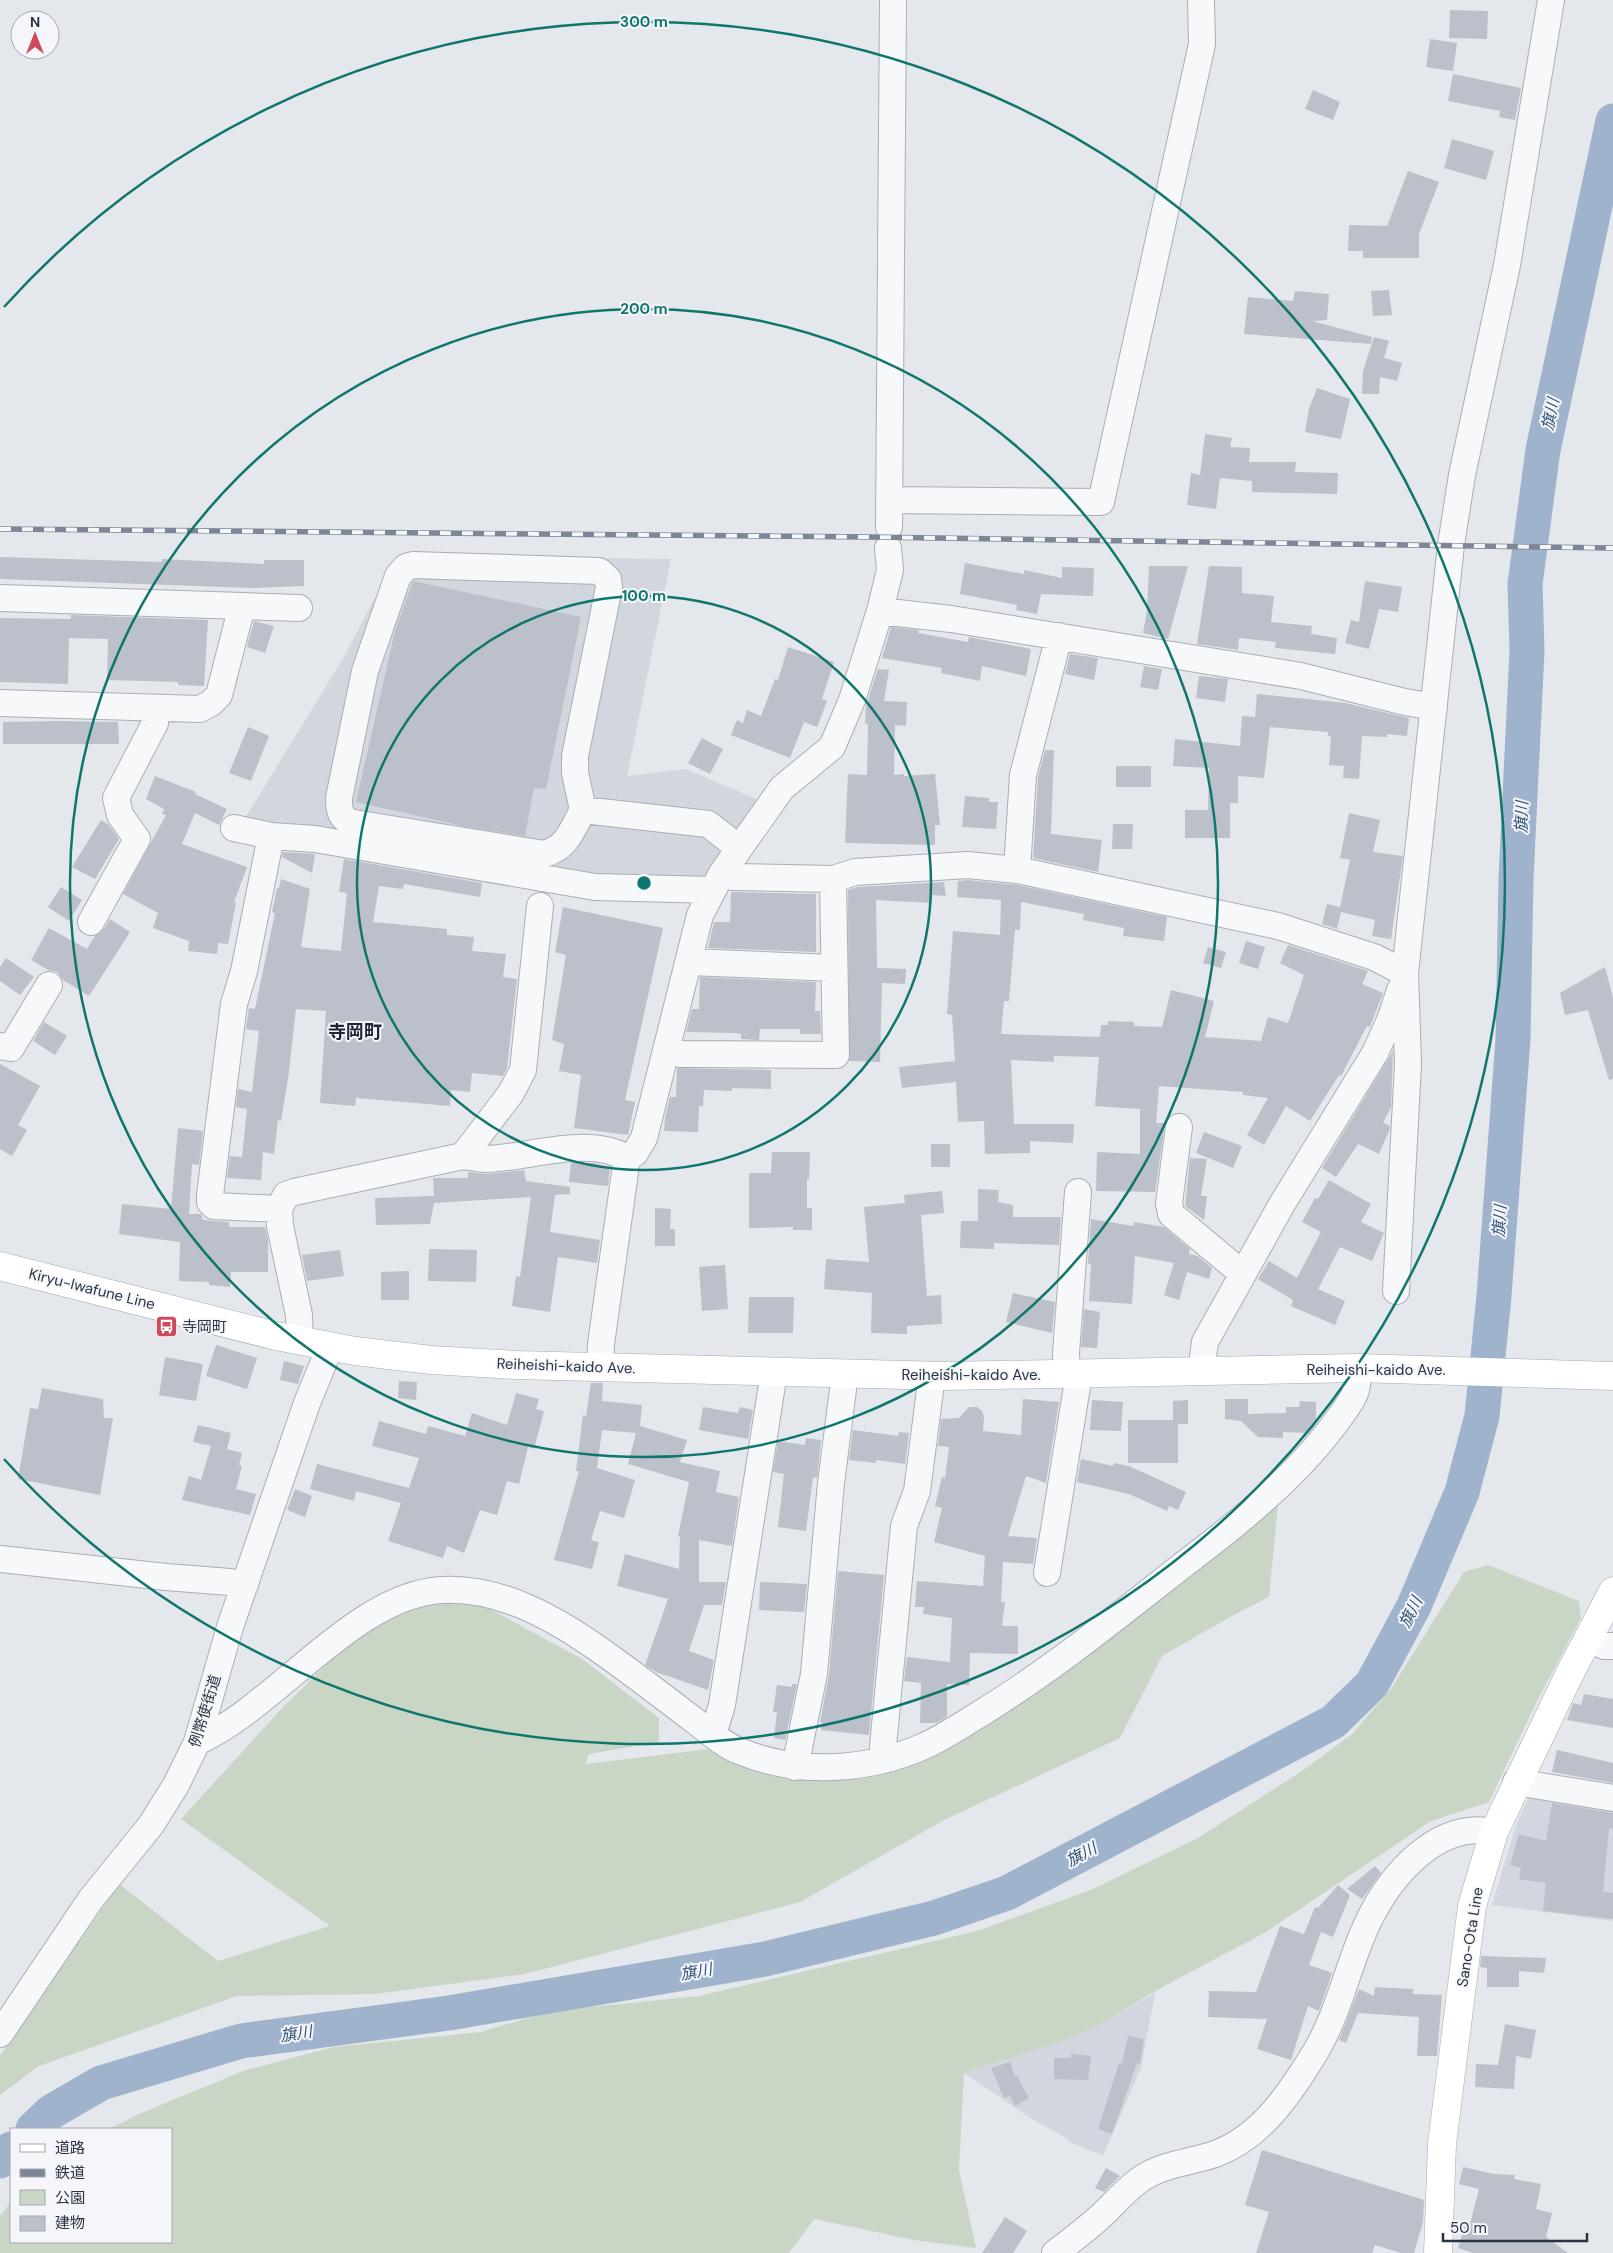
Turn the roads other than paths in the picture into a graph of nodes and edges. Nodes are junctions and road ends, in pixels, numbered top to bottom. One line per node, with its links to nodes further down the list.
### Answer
1 (893, 0): 4 (street)
2 (1201, 0): 4 (street)
3 (1551, 0): 11 (street)
4 (889, 500): 8 (street)
5 (0, 598): 6 (street)
6 (242, 606): 7 (street); 12 (street)
7 (299, 608)
8 (880, 611): 9 (street); 16 (street)
9 (1059, 636): 11 (street); 17 (street)
10 (0, 703): 12 (street)
11 (1434, 707): 24 (street)
12 (156, 708): 21 (street)
13 (582, 810): 13 (street); 16 (street)
14 (234, 828): 15 (street)
15 (271, 836): 19 (street); 32 (street)
16 (738, 848): 19 (street)
17 (1017, 870): 18 (street); 24 (street)
18 (833, 879): 19 (street); 23 (street)
19 (718, 881): 22 (street)
20 (540, 906): 29 (street)
21 (91, 922)
22 (690, 962): 23 (street); 27 (street)
23 (834, 968): 27 (street)
24 (1405, 973): 34 (street); 35 (street)
25 (49, 985): 26 (street)
26 (0, 1046)
27 (667, 1051): 30 (street)
28 (1179, 1127): 34 (street)
29 (463, 1156): 30 (street); 32 (street)
30 (627, 1158): 38 (street)
31 (1078, 1192): 43 (street)
32 (279, 1209): 36 (street)
33 (0, 1266): 36 (main road, Kiryu-Iwafune Line)
34 (1243, 1274): 40 (street)
35 (1396, 1291)
36 (300, 1341): 37 (main road, Kiryu-Iwafune Line)
37 (330, 1347): 38 (main road, Reiheishi-kaido Ave.); 48 (street, 例幣使街道)
38 (600, 1367): 41 (main road, Reiheishi-kaido Ave.)
39 (1358, 1368): 40 (main road, Reiheishi-kaido Ave.); 45 (main road, Reiheishi-kaido Ave.); 53 (street)
40 (1201, 1371): 43 (main road, Reiheishi-kaido Ave.)
41 (774, 1372): 42 (main road, Reiheishi-kaido Ave.); 51 (street)
42 (845, 1374): 44 (main road, Reiheishi-kaido Ave.); 54 (street)
43 (1073, 1374): 44 (main road, Reiheishi-kaido Ave.); 47 (street)
44 (932, 1375): 53 (street)
45 (1613, 1376)
46 (0, 1559): 48 (street)
47 (1047, 1573)
48 (245, 1585): 52 (street, 例幣使街道)
49 (1613, 1591): 50 (main road, Sano-Ota Line)
50 (1601, 1642): 55 (main road, Sano-Ota Line)
51 (713, 1734): 52 (street); 54 (street)
52 (197, 1742): 58 (street, 例幣使街道)
53 (887, 1759): 54 (street)
54 (795, 1767)
55 (1516, 1782): 56 (street); 57 (main road, Sano-Ota Line)
56 (1613, 1798)
57 (1494, 1832): 59 (street); 60 (main road, Sano-Ota Line)
58 (0, 2034)
59 (1055, 2253)
60 (1438, 2253)

